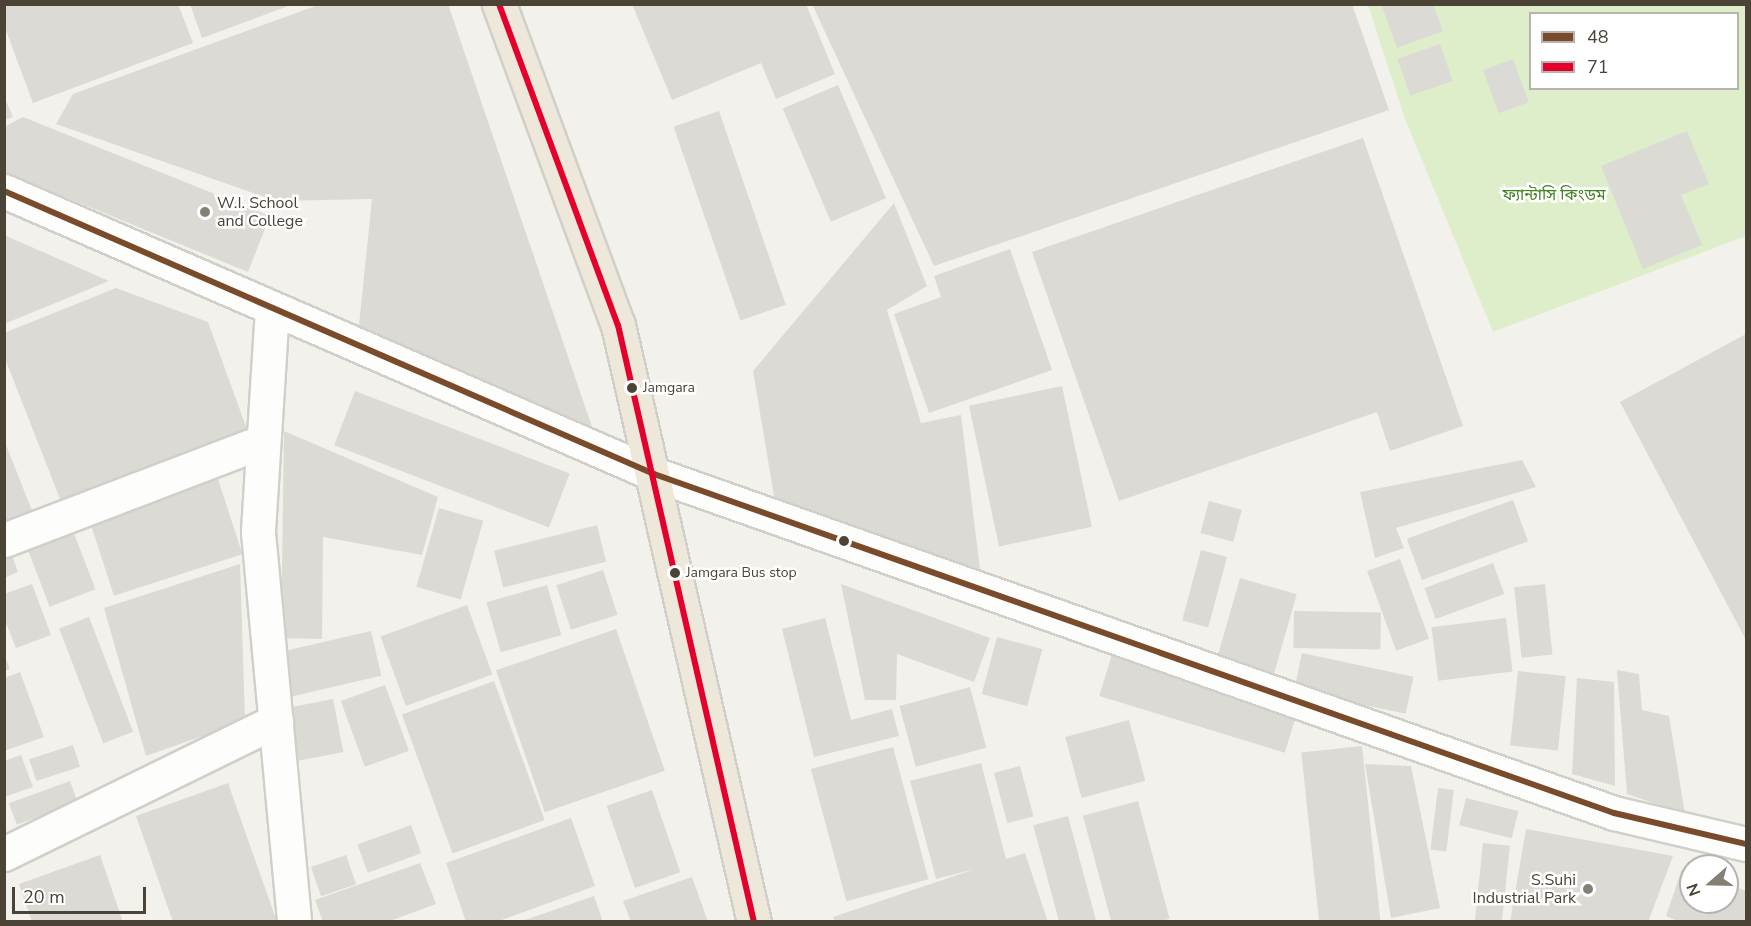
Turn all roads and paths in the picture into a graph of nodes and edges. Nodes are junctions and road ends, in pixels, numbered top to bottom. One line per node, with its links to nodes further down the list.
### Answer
1 (499, 4): 5 (highway)
2 (4, 191): 3 (street)
3 (272, 308): 4 (street); 5 (street)
4 (263, 441): 6 (street); 7 (street)
5 (654, 474): 8 (street); 11 (highway)
6 (4, 540)
7 (276, 721): 9 (street); 10 (street)
8 (1746, 844)
9 (4, 854)
10 (294, 921)
11 (754, 921)

